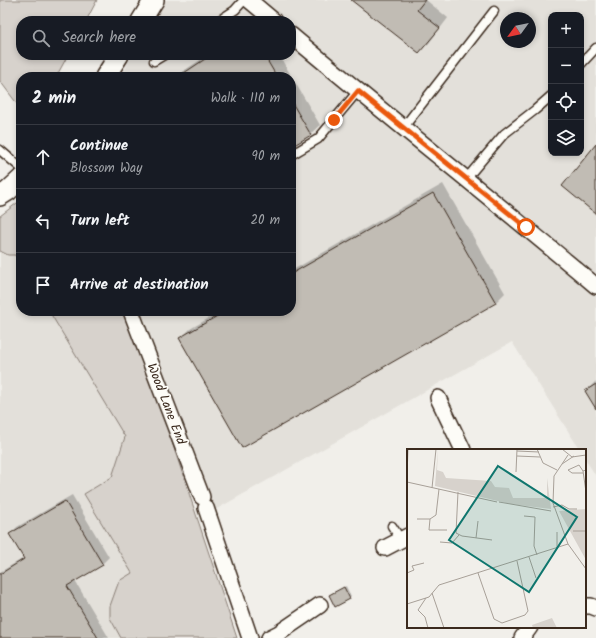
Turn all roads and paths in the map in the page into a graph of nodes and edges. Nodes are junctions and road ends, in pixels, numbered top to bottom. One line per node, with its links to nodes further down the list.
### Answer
1 (154, 0): 5 (street)
2 (244, 0): 6 (lane)
3 (249, 0): 7 (street)
4 (494, 11): 15 (lane)
5 (144, 16)
6 (226, 16)
7 (268, 16)
8 (296, 39): 13 (street)
9 (596, 48): 11 (lane)
10 (116, 60): 12 (street)
11 (584, 61)
12 (108, 72)
13 (358, 91): 15 (street); 17 (lane)
14 (548, 99): 19 (lane)
15 (403, 128): 19 (street)
16 (0, 150): 18 (lane)
17 (296, 153)
18 (16, 164)
19 (466, 179): 22 (street)
20 (16, 184): 21 (street)
21 (0, 196)
22 (596, 286)
23 (133, 316): 33 (street, Wood Lane End)
24 (438, 398): 25 (street)
25 (464, 449)
26 (392, 526): 27 (lane)
27 (404, 538): 28 (street)
28 (385, 548)
29 (320, 605): 34 (street)
30 (586, 606): 31 (street)
31 (596, 608)
32 (529, 628): 35 (street)
33 (250, 638)
34 (269, 638)
35 (522, 638)

